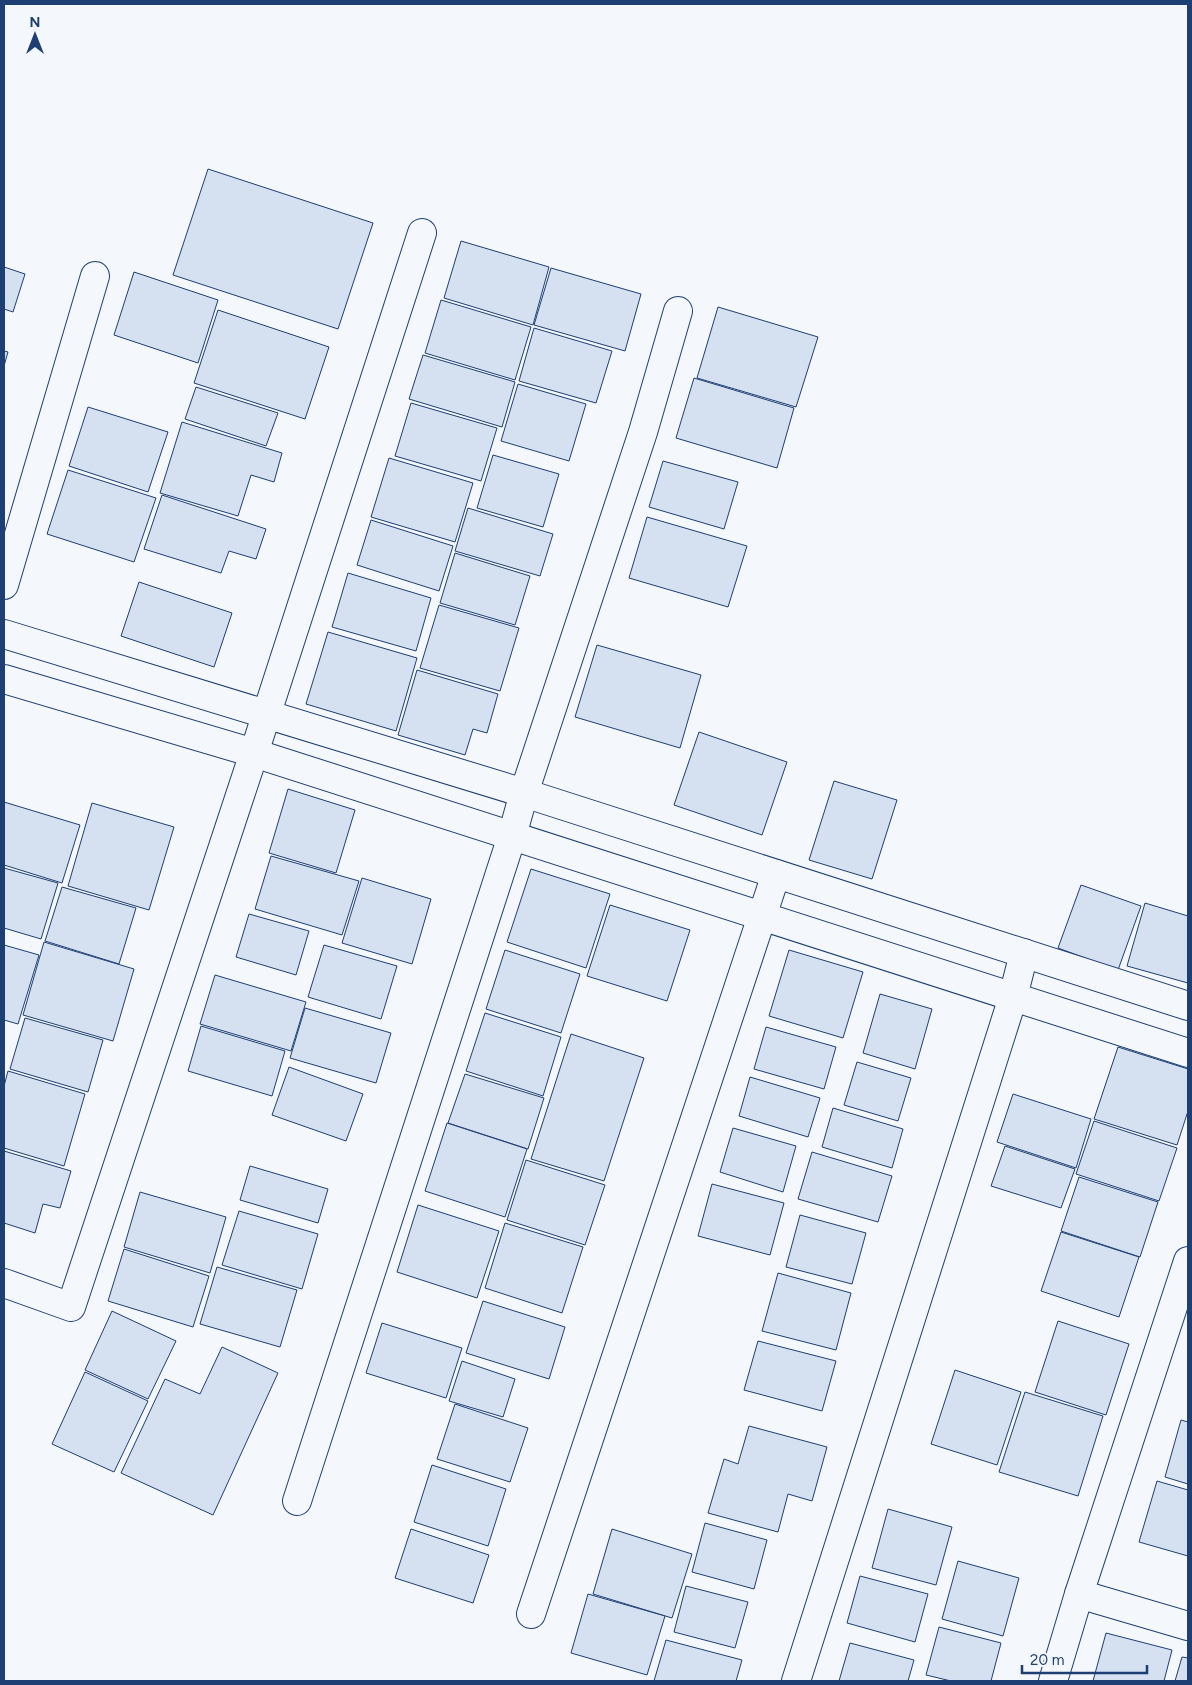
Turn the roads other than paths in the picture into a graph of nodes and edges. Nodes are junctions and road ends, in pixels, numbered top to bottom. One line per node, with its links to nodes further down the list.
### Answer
1 (422, 233): 7 (street)
2 (95, 276): 4 (street)
3 (678, 311): 9 (street)
4 (4, 586)
5 (11, 636): 6 (street); 7 (street)
6 (4, 681): 8 (street)
7 (266, 715): 8 (street); 9 (street)
8 (254, 753): 10 (street); 18 (street)
9 (524, 793): 10 (street); 11 (street)
10 (512, 836): 12 (street); 19 (street)
11 (776, 874): 12 (street); 13 (street)
12 (762, 916): 14 (street); 21 (street)
13 (1024, 953): 14 (street); 15 (street)
14 (1013, 997): 16 (street); 23 (street)
15 (1188, 1006)
16 (1188, 1053)
17 (1188, 1261): 20 (street)
18 (4, 1284)
19 (297, 1501)
20 (1079, 1594): 22 (street); 24 (street)
21 (531, 1614)
22 (1188, 1626)
23 (796, 1681)
24 (1053, 1681)

